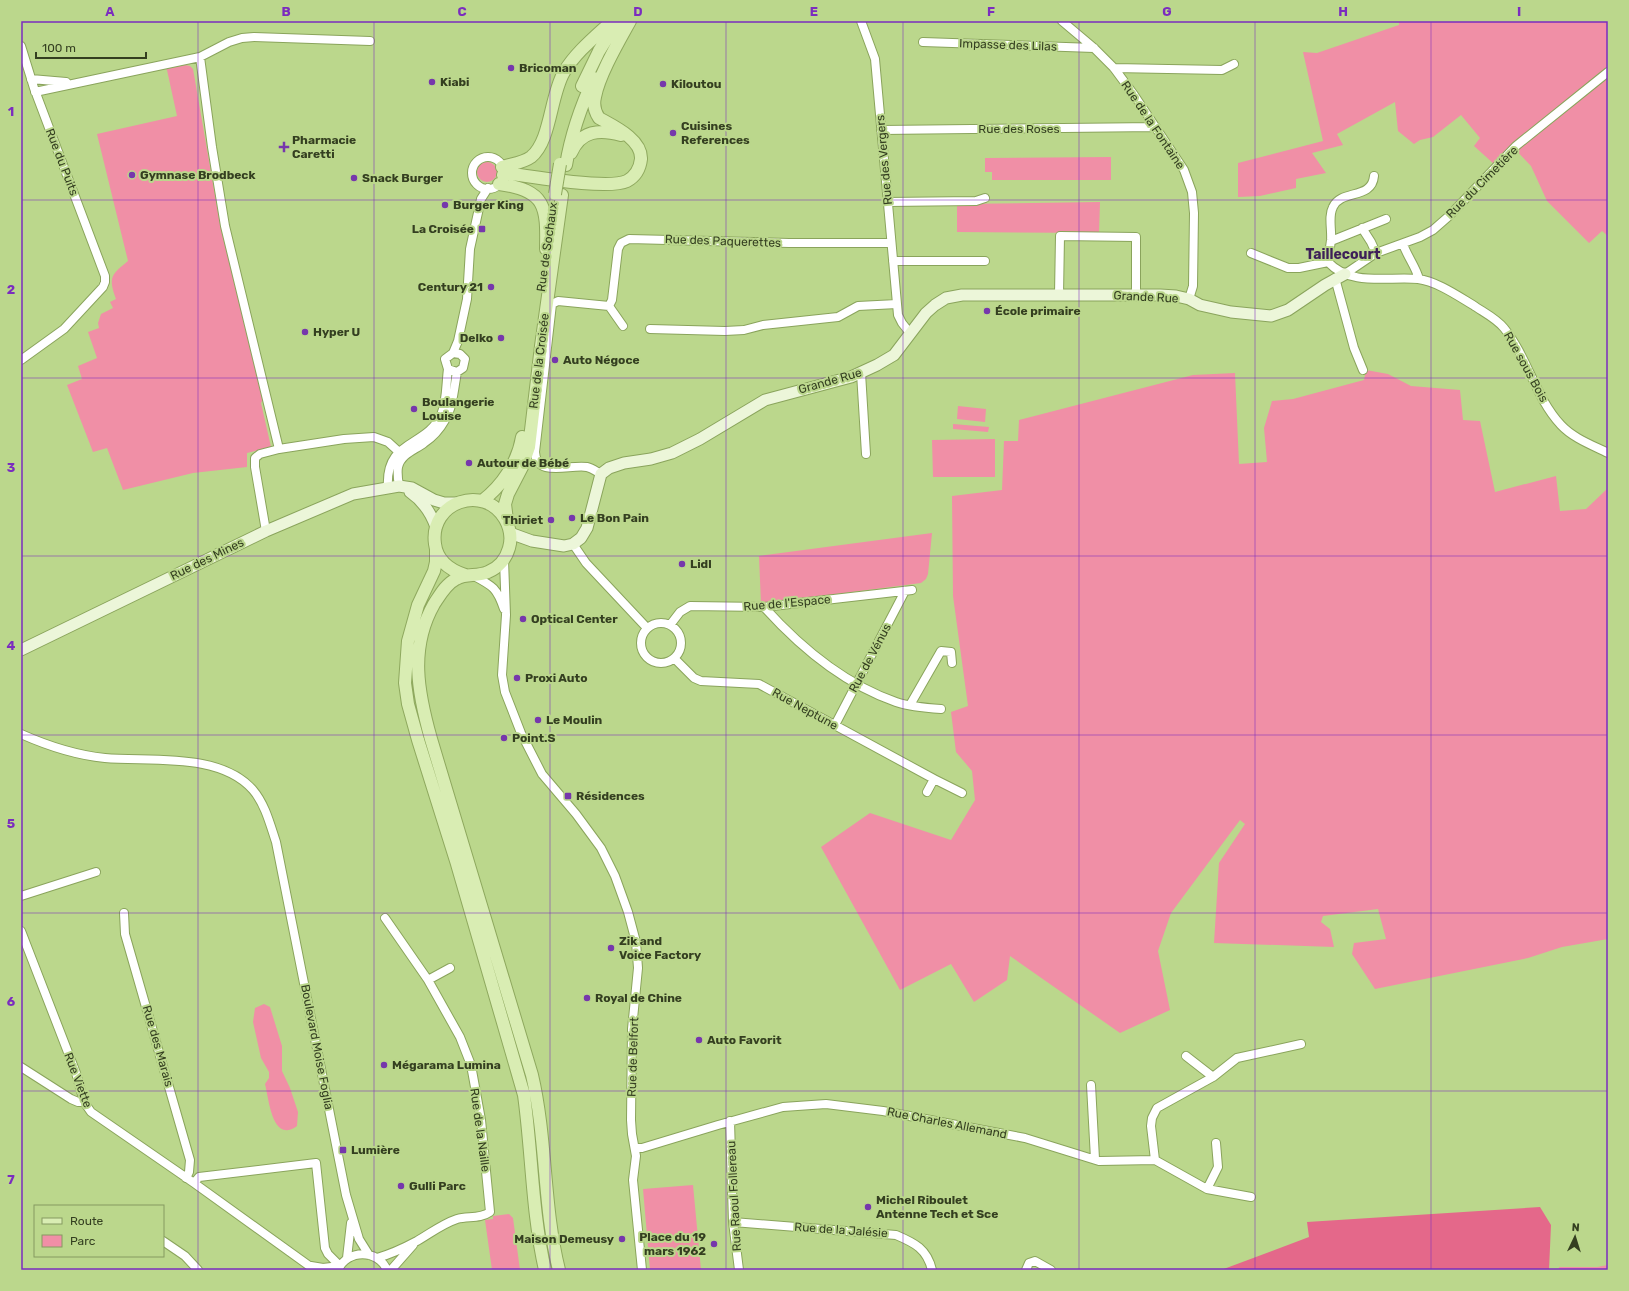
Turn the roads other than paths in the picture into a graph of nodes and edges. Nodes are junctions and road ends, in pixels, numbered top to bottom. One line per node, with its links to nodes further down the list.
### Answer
1 (612, 21): 22 (main road)
2 (618, 21): 20 (main road)
3 (629, 21): 19 (main road); 20 (main road)
4 (861, 21): 18 (street, Rue des Vergers)
5 (1062, 21): 9 (street, Rue de la Fontaine)
6 (370, 41): 10 (street)
7 (923, 42): 9 (street, Impasse des Lilas)
8 (21, 46): 14 (street, Rue du Puits)
9 (1094, 48): 12 (street, Rue de la Fontaine)
10 (200, 57): 15 (street); 55 (street)
11 (1234, 64): 12 (street)
12 (1114, 68): 17 (street, Rue de la Fontaine)
13 (1608, 72): 32 (street, Rue du Cimetière)
14 (31, 79): 15 (street); 16 (street, Rue du Puits)
15 (75, 83): 16 (street)
16 (35, 92): 50 (street, Rue du Puits)
17 (1156, 127): 18 (street, Rue des Roses); 43 (street, Rue de la Fontaine)
18 (881, 130): 27 (street, Rue des Vergers)
19 (630, 137): 20 (main road); 22 (main road)
20 (563, 164): 24 (main road, bridge)
21 (1374, 176): 30 (street)
22 (498, 178): 23 (street); 23 (street); 26 (street); 33 (main road)
23 (478, 185): 26 (street)
24 (558, 194): 33 (main road, Rue de Sochaux); 64 (main road, Rue de la Croisée)
25 (985, 198): 27 (street)
26 (481, 199): 49 (street)
27 (887, 202): 31 (street, Rue des Vergers)
28 (1386, 218): 29 (street)
29 (1362, 228): 30 (street); 35 (street)
30 (1331, 241): 38 (street)
31 (891, 244): 36 (street, Rue des Vergers); 45 (street, Rue des Paquerettes)
32 (1403, 244): 35 (street, Rue du Cimetière); 40 (street)
33 (546, 250): 61 (main road, Rue de Sochaux)
34 (1251, 253): 38 (street)
35 (1376, 253): 39 (street, Rue du Cimetière)
36 (893, 261): 37 (street); 44 (street, Rue des Vergers)
37 (985, 261)
38 (1328, 262): 39 (street)
39 (1340, 276): 40 (street, Rue sous Bois); 43 (street, Grande Rue); 52 (street)
40 (1419, 279): 57 (street, Rue sous Bois)
41 (1059, 295): 42 (street, Grande Rue); 42 (street); 48 (street, Grande Rue)
42 (1136, 295): 43 (street, Grande Rue)
43 (1189, 299)
44 (897, 304): 47 (street); 48 (street, Rue des Vergers)
45 (609, 306): 46 (street); 59 (street)
46 (623, 326)
47 (650, 329)
48 (910, 333): 54 (street, Grande Rue)
49 (457, 353): 51 (street); 53 (street)
50 (21, 360)
51 (448, 369): 53 (street); 56 (street)
52 (1363, 370)
53 (457, 372): 60 (street)
54 (861, 373): 58 (street); 59 (street, Grande Rue)
55 (279, 449): 56 (street); 65 (street)
56 (399, 452): 60 (street)
57 (1608, 453)
58 (866, 454)
59 (601, 474): 67 (street)
60 (393, 487): 62 (street, Rue des Mines); 63 (street); 65 (street, Rue des Mines)
61 (482, 501): 62 (main road); 64 (main road)
62 (456, 503): 63 (main road)
63 (436, 527): 68 (main road)
64 (509, 528): 66 (street); 69 (main road)
65 (266, 531): 76 (street, Rue des Mines)
66 (532, 541): 67 (street); 69 (street)
67 (573, 544): 75 (street)
68 (436, 549): 70 (main road); 120 (main road)
69 (506, 556): 70 (main road); 73 (street)
70 (469, 576): 73 (street); 121 (main road)
71 (909, 591): 72 (street, Rue de l'Espace); 79 (street, Rue de Vénus)
72 (764, 607): 74 (street, Rue de l'Espace); 79 (street)
73 (506, 615): 102 (street, Rue de Belfort)
74 (670, 625): 75 (street); 77 (street)
75 (647, 628): 77 (street)
76 (21, 650)
77 (674, 658): 82 (street, Rue Neptune)
78 (952, 663): 80 (street)
79 (856, 685): 80 (street); 82 (street, Rue de Vénus)
80 (910, 705): 81 (street)
81 (941, 709)
82 (835, 725): 84 (street, Rue Neptune)
83 (21, 734): 109 (street, Boulevard Moise Foglia)
84 (934, 779): 85 (street); 86 (street, Rue Neptune)
85 (927, 792)
86 (962, 793)
87 (96, 872): 88 (street)
88 (21, 896)
89 (124, 913): 105 (street, Rue des Marais)
90 (385, 918): 93 (street, Rue de la Naille)
91 (21, 931): 99 (street, Rue Viette)
92 (450, 968): 93 (street)
93 (428, 980): 111 (street, Rue de la Naille)
94 (1301, 1044): 97 (street)
95 (1186, 1056): 97 (street)
96 (21, 1067): 99 (street)
97 (1213, 1077): 104 (street)
98 (1091, 1085): 103 (street)
99 (84, 1102): 105 (street, Rue Viette)
100 (730, 1121): 102 (street, Rue Charles Allemand); 103 (street, Rue Charles Allemand); 110 (street, Rue Raoul Follereau)
101 (1216, 1143): 107 (street)
102 (635, 1148): 122 (street, Rue de Belfort)
103 (1095, 1159): 104 (street, Rue Charles Allemand)
104 (1155, 1160): 107 (street)
105 (186, 1178): 106 (street, Rue Viette)
106 (194, 1183): 115 (street, Rue Viette); 116 (street)
107 (1207, 1189): 108 (street)
108 (1251, 1197)
109 (352, 1218): 113 (street, Boulevard Moise Foglia); 114 (street, Boulevard Moise Foglia)
110 (733, 1222): 123 (street, Rue Raoul Follereau); 124 (street, Rue de la Jalésie)
111 (416, 1241): 113 (street); 119 (street)
112 (164, 1242): 117 (street)
113 (373, 1256): 114 (street); 118 (street, Boulevard Moise Foglia)
114 (348, 1258): 116 (street)
115 (313, 1268): 116 (street, Rue Viette)
116 (339, 1268)
117 (198, 1270)
118 (387, 1270)
119 (391, 1270)
120 (545, 1270)
121 (559, 1270)
122 (642, 1270)
123 (739, 1270)
124 (932, 1270)
125 (1026, 1270): 126 (street)
126 (1051, 1270)

